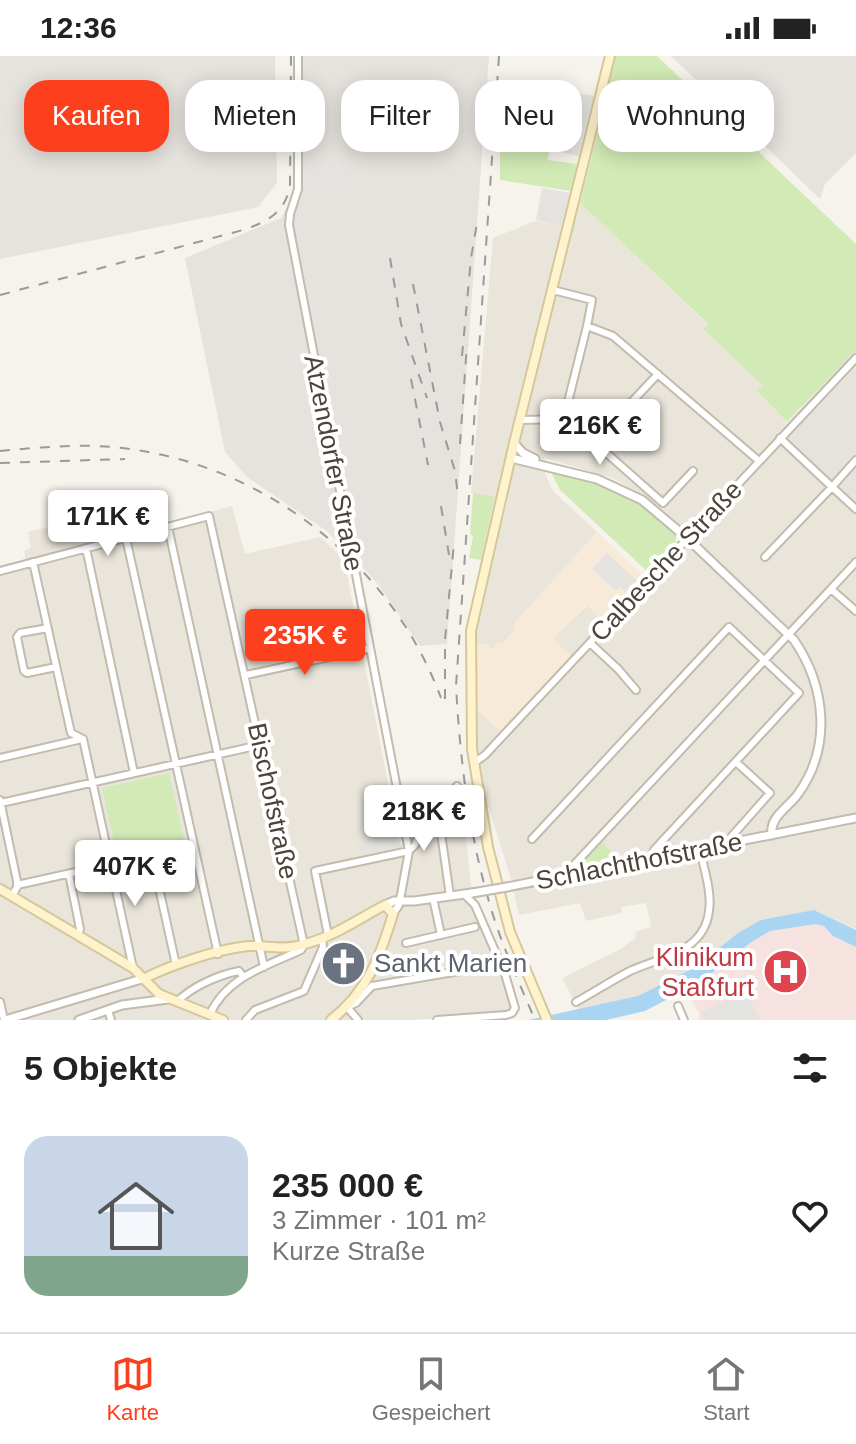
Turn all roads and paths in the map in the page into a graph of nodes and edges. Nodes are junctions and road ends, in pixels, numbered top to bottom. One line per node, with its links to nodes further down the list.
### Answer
1 (298, 56): 32 (street, Atzendorfer Straße)
2 (610, 56): 3 (main road)
3 (553, 290): 4 (street); 8 (main road)
4 (587, 326): 6 (street); 7 (street)
5 (856, 358): 9 (street, Calbesche Straße)
6 (658, 374): 10 (street); 14 (street)
7 (564, 418): 8 (street); 10 (street)
8 (520, 420): 11 (main road)
9 (780, 438): 14 (street, Calbesche Straße); 17 (street)
10 (594, 442): 16 (street)
11 (514, 443): 12 (main road); 15 (street, Schlachthofstraße)
12 (511, 458): 15 (street, Schlachthofstraße); 42 (main road)
13 (856, 460): 17 (street)
14 (759, 461): 21 (street, Calbesche Straße)
15 (539, 464): 21 (street, Schlachthofstraße)
16 (693, 471)
17 (832, 487): 18 (street); 23 (street)
18 (856, 509)
19 (168, 527): 20 (street); 35 (street, Bischofstraße); 39 (street)
20 (126, 538): 22 (street); 43 (street)
21 (687, 538): 30 (street, Schlachthofstraße); 31 (street, Calbesche Straße)
22 (86, 548): 24 (street); 44 (street)
23 (765, 557)
24 (33, 562): 26 (street); 29 (street)
25 (856, 562): 27 (street)
26 (0, 571)
27 (831, 589): 28 (street); 30 (street)
28 (856, 611)
29 (48, 628): 34 (street); 34 (street)
30 (789, 634): 33 (street); 50 (street, Schlachthofstraße)
31 (590, 643): 36 (street); 42 (street, Calbesche Straße)
32 (370, 648): 35 (street); 55 (street, Atzendorfer Straße)
33 (765, 659): 41 (street); 51 (street); 60 (street)
34 (56, 667): 37 (street)
35 (246, 675): 38 (street, Bischofstraße)
36 (636, 690)
37 (83, 739): 40 (street); 45 (street)
38 (260, 745): 39 (street); 75 (street, Bischofstraße)
39 (217, 754): 43 (street); 76 (street)
40 (0, 758)
41 (736, 762): 52 (street); 57 (street)
42 (474, 763): 99 (main road)
43 (176, 764): 44 (street); 53 (street)
44 (134, 773): 45 (street)
45 (93, 782): 47 (street); 58 (street)
46 (457, 786): 48 (street)
47 (0, 802): 61 (street)
48 (427, 817): 55 (street); 65 (street)
49 (856, 818): 50 (street, Schlachthofstraße)
50 (772, 835): 52 (street, Schlachthofstraße)
51 (532, 839)
52 (729, 844): 54 (street, Schlachthofstraße)
53 (194, 846): 56 (street); 77 (street)
54 (700, 850): 57 (street, Schlachthofstraße); 86 (street)
55 (409, 851): 67 (street, Atzendorfer Straße); 73 (street)
56 (152, 856): 58 (street); 79 (street)
57 (651, 860): 60 (street, Schlachthofstraße)
58 (111, 865): 59 (street); 81 (street)
59 (69, 874): 61 (street); 71 (street)
60 (571, 875): 63 (street, Schlachthofstraße, bridge)
61 (17, 885): 64 (street)
62 (0, 889): 64 (main road)
63 (468, 893): 65 (street); 78 (street)
64 (12, 896): 71 (main road)
65 (450, 896): 66 (street)
66 (433, 898): 67 (street); 72 (street)
67 (399, 901): 68 (street); 69 (street, Atzendorfer Straße)
68 (385, 905): 69 (main road); 73 (main road)
69 (393, 914): 88 (main road)
70 (475, 927): 72 (street)
71 (78, 935): 81 (main road)
72 (441, 935): 74 (street)
73 (325, 937): 75 (main road); 95 (street)
74 (406, 943)
75 (304, 945): 76 (main road); 80 (street)
76 (259, 947): 77 (main road); 80 (street)
77 (218, 954): 79 (main road)
78 (500, 964): 88 (street); 98 (street)
79 (176, 965): 83 (main road)
80 (264, 967): 82 (street)
81 (133, 968): 83 (main road)
82 (243, 976): 84 (street); 90 (street)
83 (145, 978): 84 (main road); 91 (street)
84 (173, 1000): 89 (street); 90 (main road)
85 (0, 1002): 91 (street)
86 (576, 1002)
87 (678, 1006): 100 (street)
88 (347, 1007): 96 (main road); 97 (street)
89 (108, 1010): 92 (street); 93 (street)
90 (210, 1014): 94 (main road)
91 (5, 1020)
92 (79, 1020)
93 (111, 1020)
94 (223, 1020)
95 (246, 1020)
96 (331, 1020)
97 (358, 1020)
98 (437, 1020)
99 (547, 1020)
100 (684, 1020)

